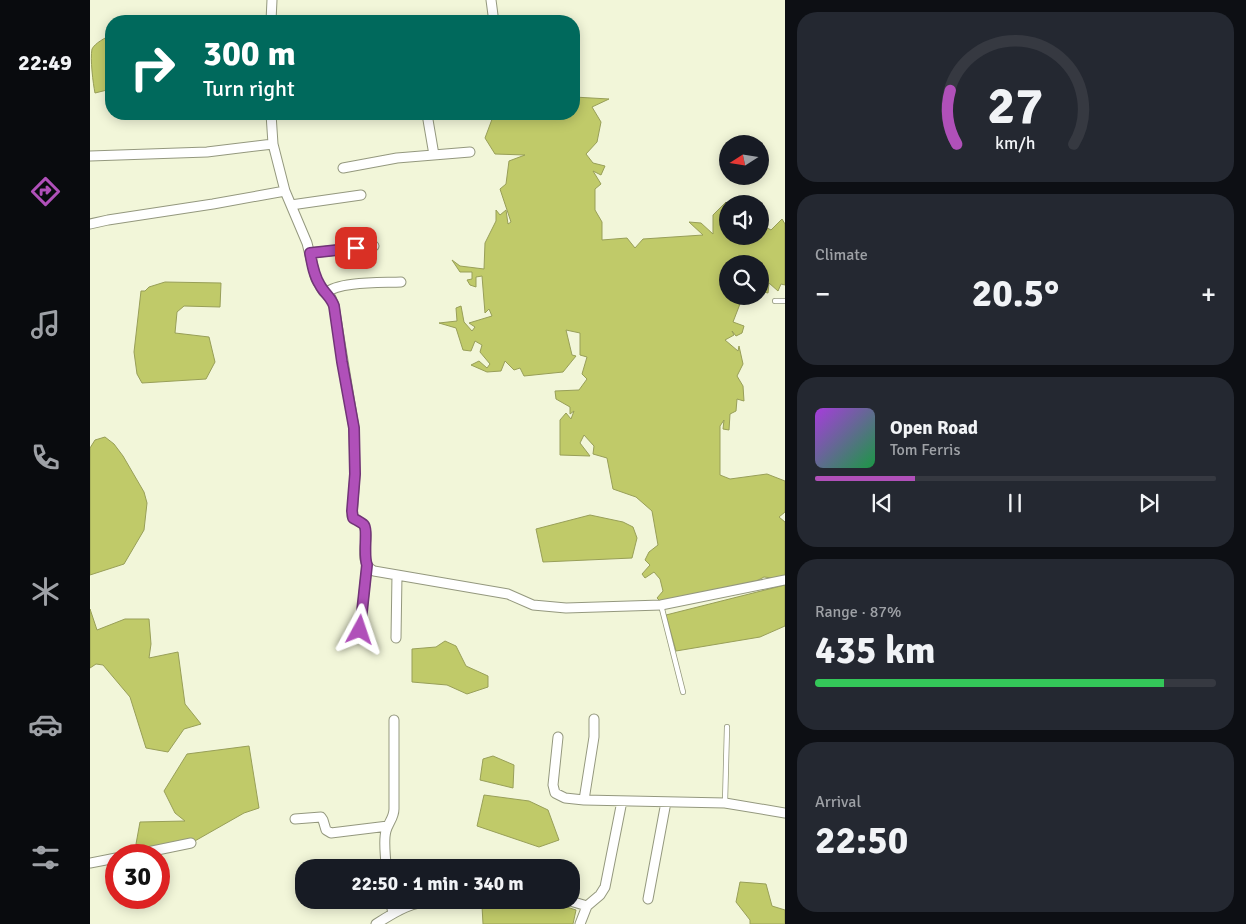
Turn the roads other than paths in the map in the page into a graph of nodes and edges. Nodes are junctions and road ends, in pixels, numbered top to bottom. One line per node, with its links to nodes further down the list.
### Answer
1 (272, 0): 3 (street)
2 (490, 0): 4 (street)
3 (271, 15)
4 (493, 15)
5 (271, 120): 7 (street)
6 (428, 120): 9 (street)
7 (273, 144): 10 (street); 12 (street)
8 (470, 152): 9 (street)
9 (434, 155): 11 (street)
10 (90, 156)
11 (343, 168)
12 (285, 191): 14 (street); 15 (street)
13 (361, 195): 14 (street)
14 (292, 205): 17 (street)
15 (90, 224)
16 (374, 246): 17 (street)
17 (310, 253): 19 (street)
18 (401, 282): 19 (street)
19 (326, 293): 22 (street)
20 (775, 301): 21 (lane)
21 (785, 301)
22 (367, 565): 23 (street); 26 (street)
23 (396, 575): 25 (street); 27 (street)
24 (785, 580): 25 (street)
25 (661, 605): 28 (lane)
26 (360, 630)
27 (396, 638)
28 (683, 692)
29 (594, 719): 33 (street)
30 (394, 720): 39 (street)
31 (727, 727): 36 (lane)
32 (558, 737): 33 (street)
33 (584, 800): 34 (street)
34 (622, 801): 35 (street); 47 (street)
35 (666, 802): 36 (street); 45 (street)
36 (725, 803): 37 (street)
37 (785, 812)
38 (295, 819): 39 (street)
39 (388, 826): 42 (street)
40 (191, 843): 41 (street)
41 (170, 847)
42 (386, 859)
43 (105, 860): 44 (street)
44 (90, 863)
45 (648, 898)
46 (580, 904): 47 (street)
47 (587, 906): 52 (street)
48 (392, 909): 50 (street)
49 (402, 909): 50 (street)
50 (393, 913): 51 (street)
51 (376, 924)
52 (580, 924)

